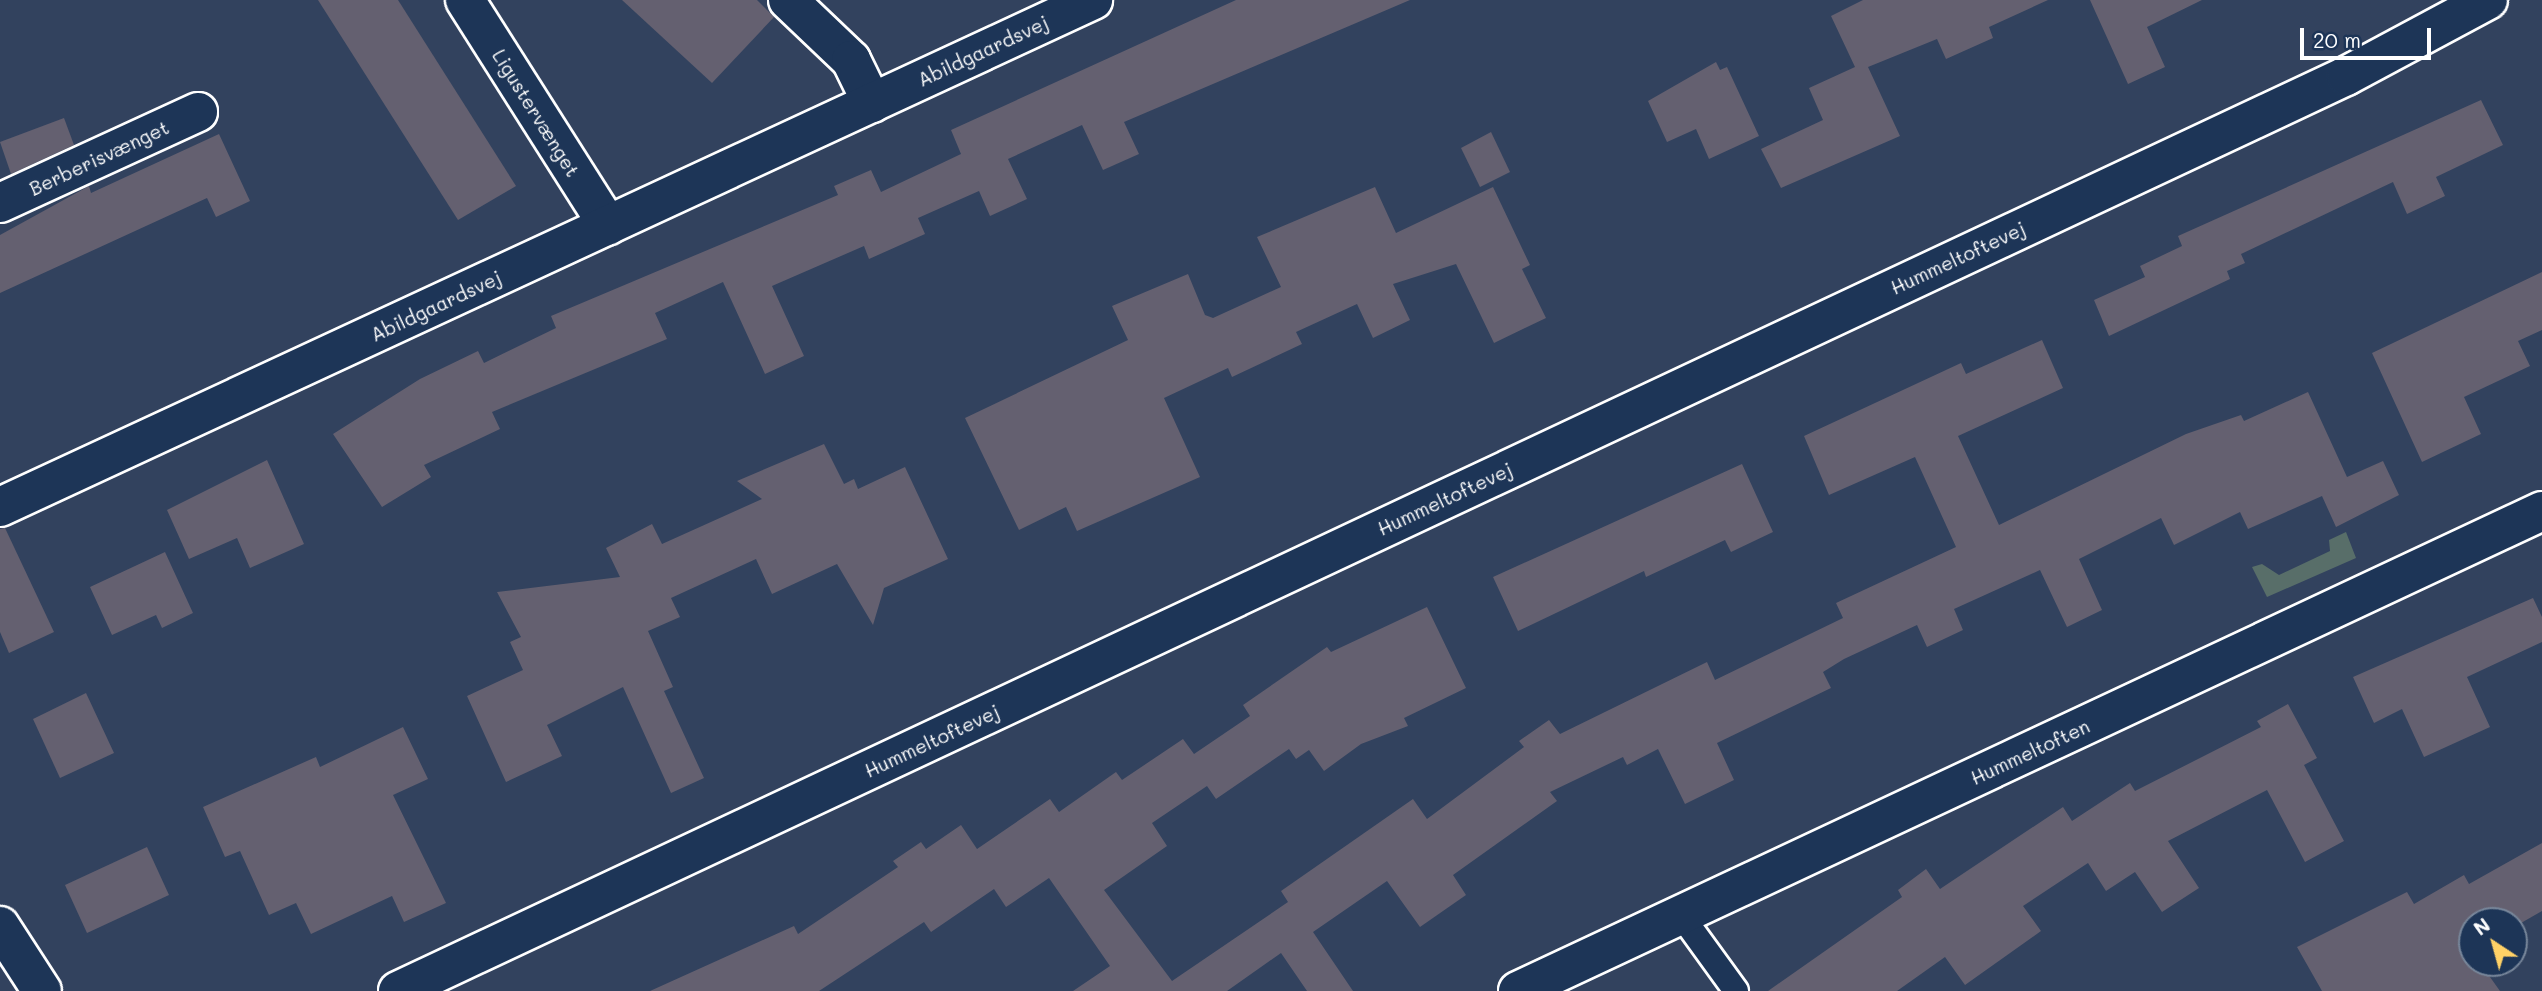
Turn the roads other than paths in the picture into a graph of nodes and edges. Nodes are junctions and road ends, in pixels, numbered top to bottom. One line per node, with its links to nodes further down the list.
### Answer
1 (465, 0): 8 (street, Ligustervænget)
2 (788, 0): 5 (street)
3 (1093, 0): 5 (street, Abildgaardsvej)
4 (2488, 0): 14 (street, Hummeltoftevej)
5 (872, 103): 8 (street, Abildgaardsvej)
6 (198, 112): 7 (street, Berberisvænget)
7 (0, 204)
8 (608, 225): 9 (street, Abildgaardsvej)
9 (0, 507)
10 (2542, 512): 11 (street, Hummeltoften)
11 (1681, 915): 15 (street, Hummeltoften); 16 (lane)
12 (0, 926): 13 (street)
13 (42, 991)
14 (398, 991)
15 (1518, 991)
16 (1736, 991)

